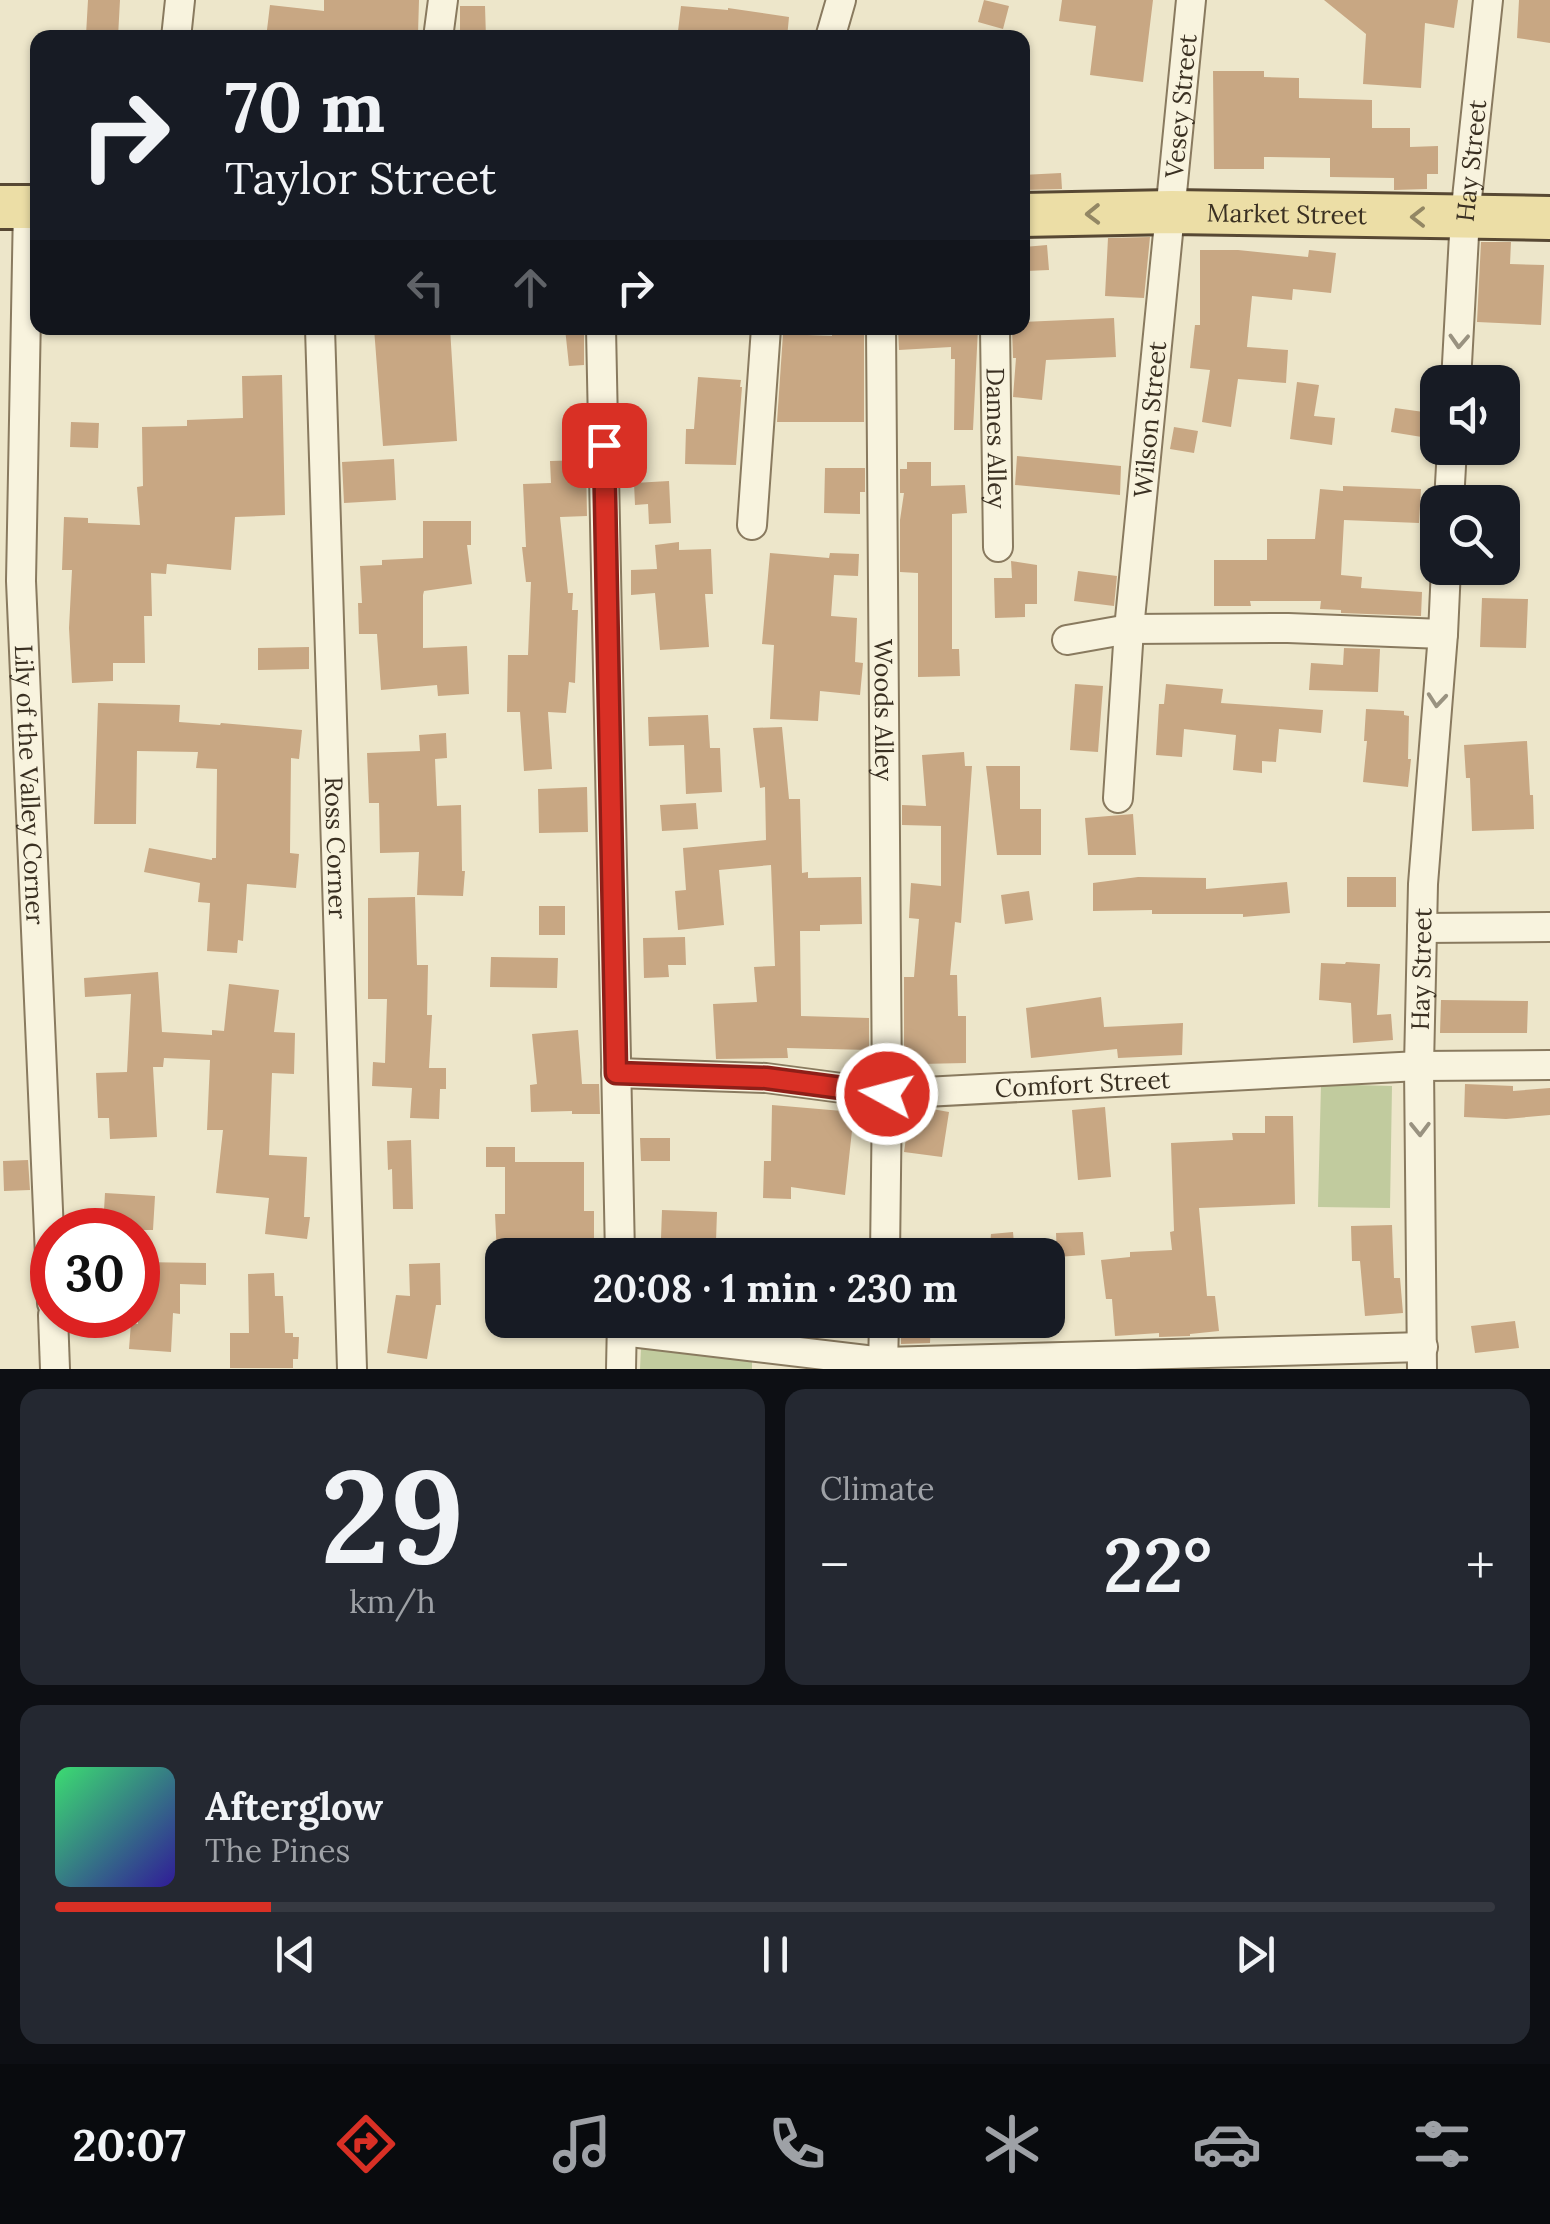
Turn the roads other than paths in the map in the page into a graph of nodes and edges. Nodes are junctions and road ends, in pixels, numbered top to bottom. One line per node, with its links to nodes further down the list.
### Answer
1 (180, 0): 6 (street)
2 (443, 0): 7 (street)
3 (840, 0): 8 (street)
4 (1191, 0): 10 (street, Vesey Street)
5 (1488, 0): 12 (street, Hay Street)
6 (177, 30)
7 (439, 30)
8 (832, 30)
9 (22, 207): 33 (street, Lily of the Valley Corner)
10 (1172, 212): 11 (main road, Market Street, one-way to 11); 12 (main road, Market Street, one-way to 10); 23 (street, Wilson Street)
11 (1030, 215)
12 (1465, 217): 13 (main road, Market Street); 19 (street, Hay Street, one-way to 19)
13 (1550, 218)
14 (320, 335): 43 (street, Ross Corner)
15 (602, 335): 31 (street)
16 (766, 335): 20 (street)
17 (881, 335): 32 (street, Woods Alley)
18 (996, 335): 21 (street, Dames Alley)
19 (1457, 365)
20 (752, 525)
21 (998, 547)
22 (1445, 585): 24 (street, Hay Street)
23 (1130, 630): 24 (street); 25 (street); 26 (street, Wilson Street)
24 (1444, 634): 28 (street, Hay Street, one-way to 28)
25 (1067, 640)
26 (1118, 798)
27 (1550, 927): 28 (street)
28 (1422, 928): 30 (street, Hay Street)
29 (1550, 1065): 30 (street, Comfort Street)
30 (1419, 1066): 32 (street, Comfort Street); 40 (street, Hay Street, one-way to 40)
31 (616, 1073): 32 (street, Comfort Street); 34 (street)
32 (887, 1094): 35 (street, Woods Alley)
33 (48, 1208)
34 (620, 1238)
35 (884, 1238)
36 (54, 1338): 42 (street)
37 (622, 1338): 44 (street)
38 (700, 1338): 41 (street)
39 (884, 1338): 41 (street)
40 (1422, 1358): 41 (street)
41 (883, 1366)
42 (55, 1369)
43 (352, 1369)
44 (622, 1369)

